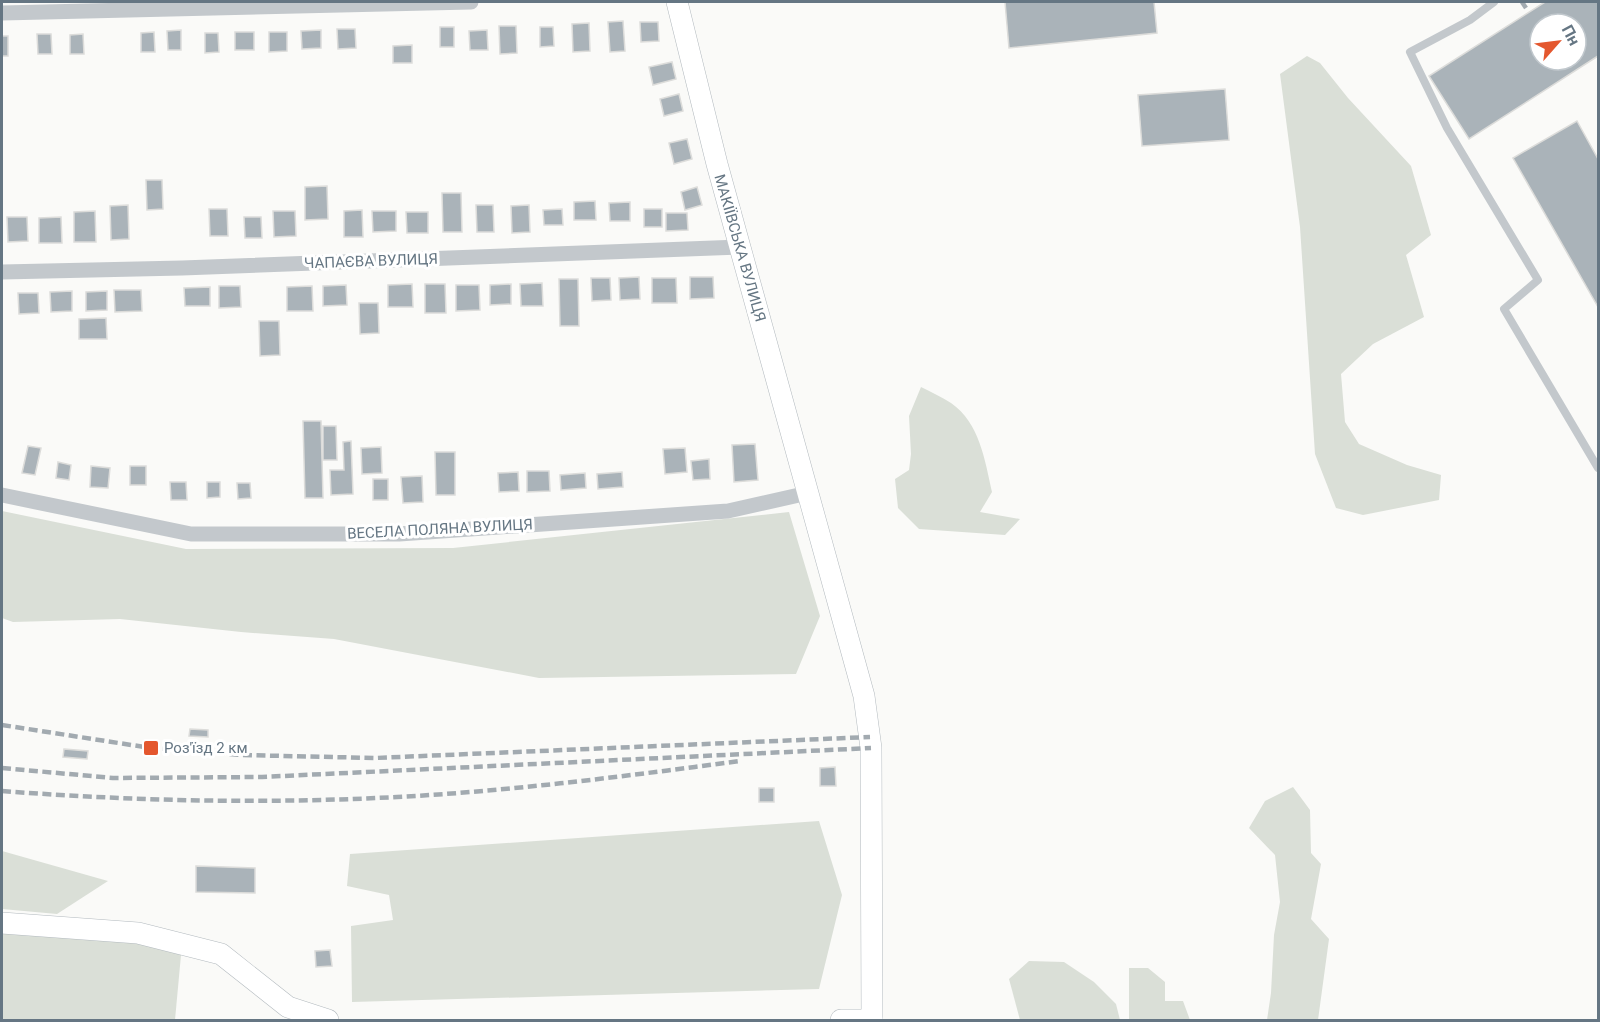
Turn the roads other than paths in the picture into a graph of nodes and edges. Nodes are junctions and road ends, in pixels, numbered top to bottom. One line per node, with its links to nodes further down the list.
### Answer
1 (471, 2): 4 (street)
2 (677, 2): 6 (main road, МАКІЇВСЬКА ВУЛИЦЯ)
3 (1494, 2): 8 (lane)
4 (88, 6): 5 (street)
5 (2, 13)
6 (740, 247): 7 (street, ЧАПАЄВА ВУЛИЦЯ); 9 (main road, МАКІЇВСЬКА ВУЛИЦЯ)
7 (2, 272)
8 (1599, 468)
9 (808, 493): 10 (street, ВЕСЕЛА ПОЛЯНА ВУЛИЦЯ); 14 (main road, МАКІЇВСЬКА ВУЛИЦЯ)
10 (2, 495)
11 (2, 922): 12 (main road)
12 (328, 1020)
13 (841, 1020): 14 (main road)
14 (872, 1020)

